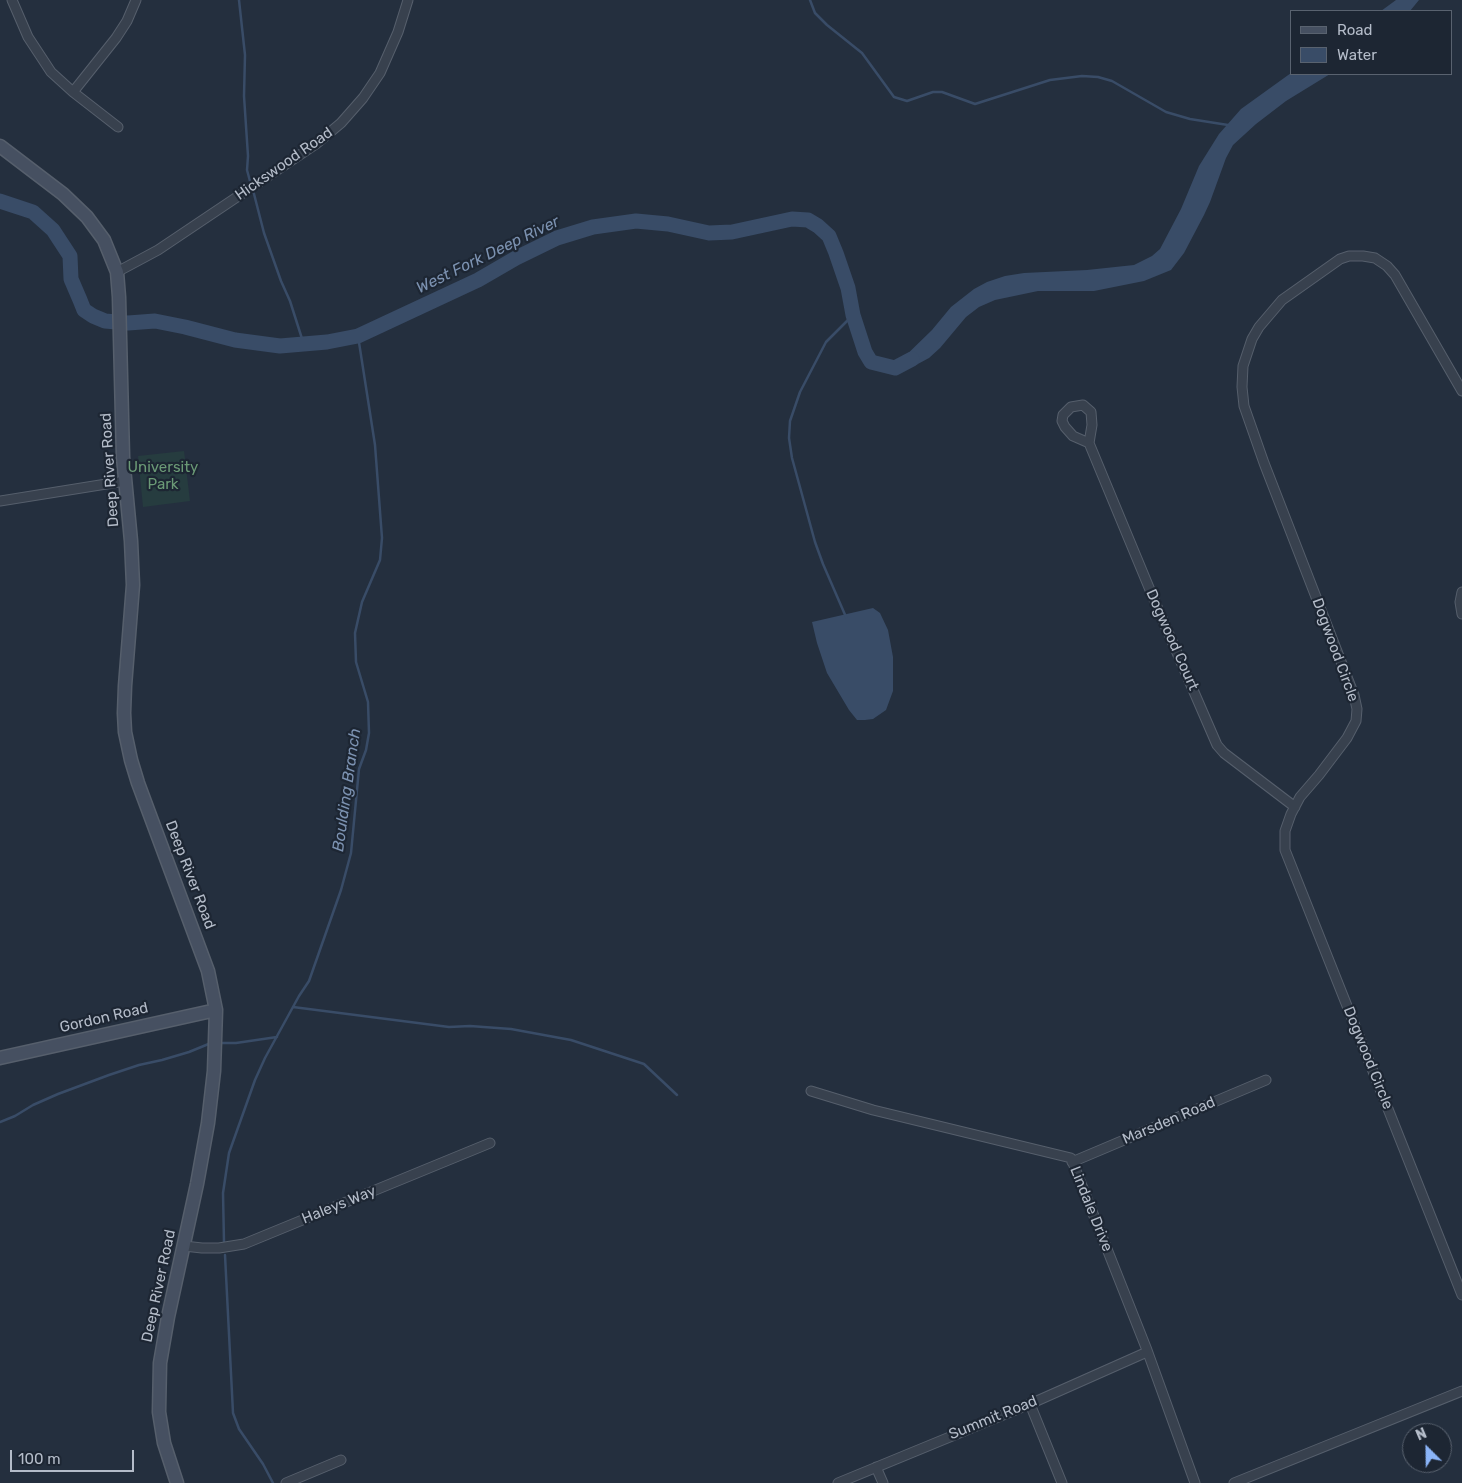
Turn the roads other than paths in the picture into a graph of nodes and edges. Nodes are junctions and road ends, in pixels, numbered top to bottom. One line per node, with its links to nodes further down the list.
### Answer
1 (12, 0): 4 (street)
2 (136, 0): 4 (street)
3 (408, 0): 7 (street, Hickswood Road)
4 (73, 92): 5 (street)
5 (118, 127)
6 (0, 146): 7 (street, Deep River Road)
7 (117, 272): 10 (street, Deep River Road)
8 (1462, 391): 14 (street, Dogwood Circle)
9 (1089, 443): 14 (street, Dogwood Court)
10 (125, 481): 11 (street); 15 (street, Deep River Road)
11 (0, 502)
12 (1462, 592): 13 (street)
13 (1462, 614)
14 (1295, 807): 22 (street, Dogwood Circle)
15 (216, 1010): 16 (street, Gordon Road); 21 (street, Deep River Road)
16 (0, 1058)
17 (1266, 1080): 20 (street, Marsden Road)
18 (811, 1091): 20 (street, Lindale Drive)
19 (490, 1143): 21 (street, Haleys Way)
20 (1072, 1162): 23 (street, Lindale Drive)
21 (184, 1246): 28 (street, Deep River Road)
22 (1462, 1295)
23 (1147, 1352): 25 (street, Summit Road); 33 (street, Lindale Drive)
24 (1462, 1391): 34 (street)
25 (1030, 1404): 27 (street, Summit Road); 32 (street)
26 (341, 1460): 29 (street)
27 (876, 1467): 30 (street, Summit Road); 31 (street)
28 (177, 1483)
29 (286, 1483)
30 (838, 1483)
31 (883, 1483)
32 (1062, 1483)
33 (1195, 1483)
34 (1234, 1483)

